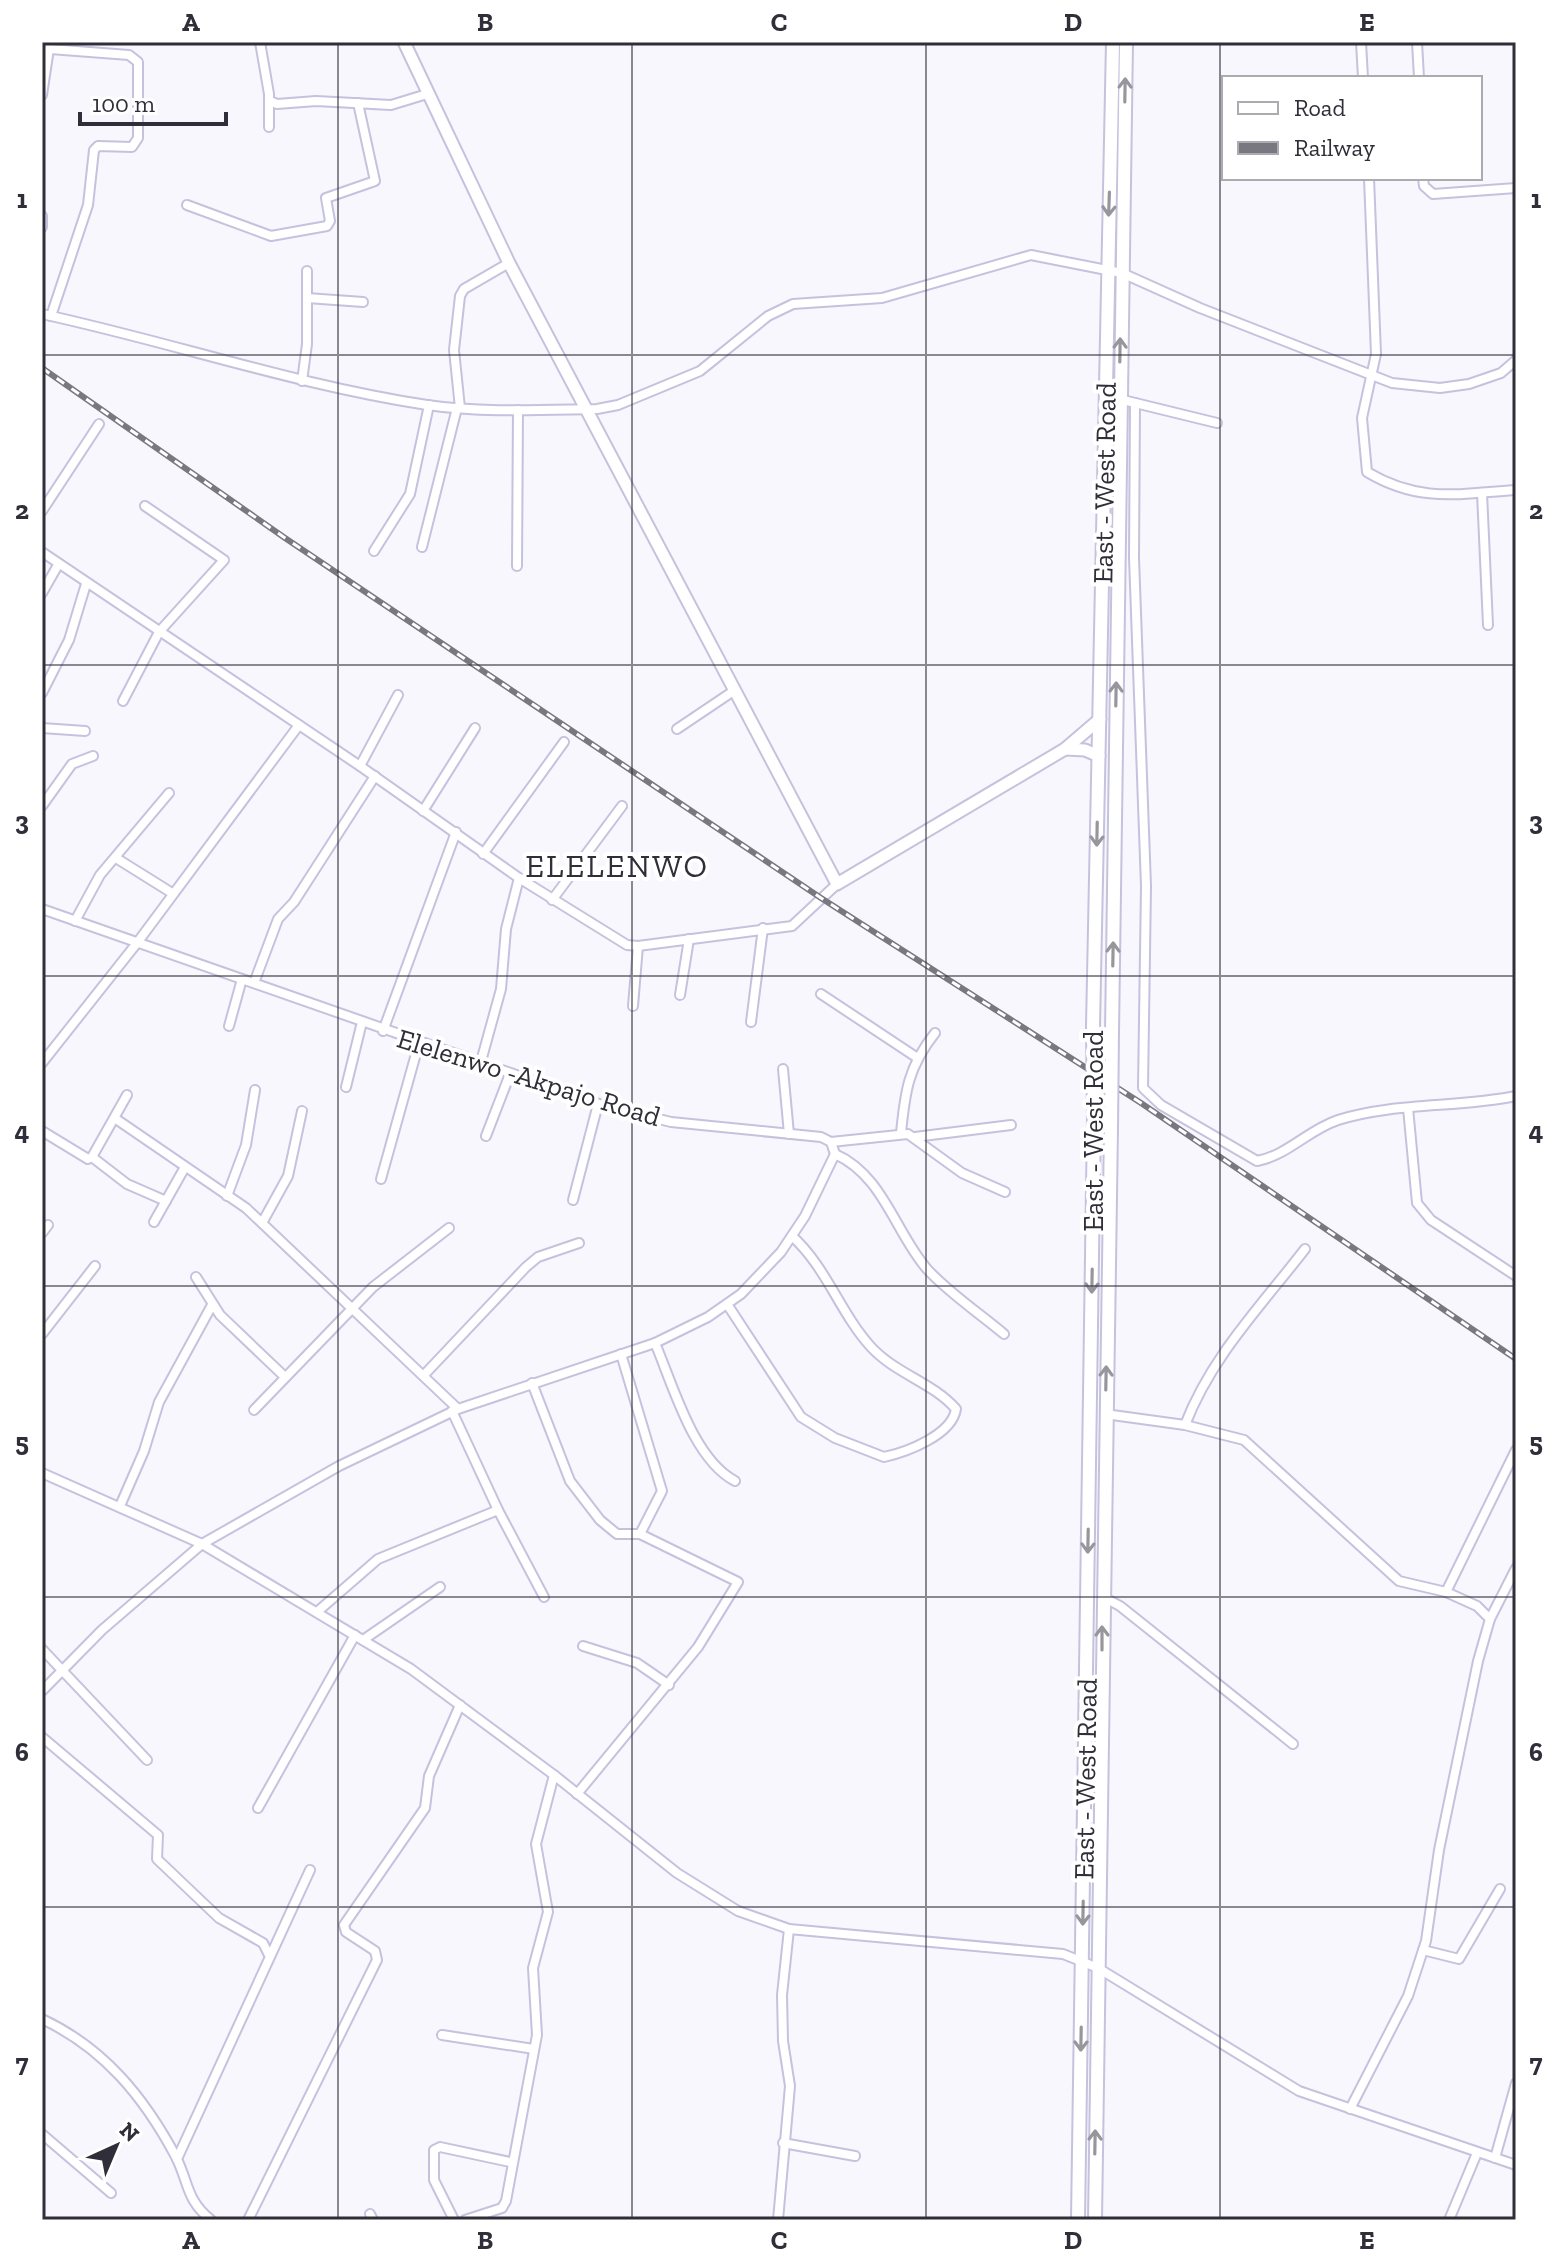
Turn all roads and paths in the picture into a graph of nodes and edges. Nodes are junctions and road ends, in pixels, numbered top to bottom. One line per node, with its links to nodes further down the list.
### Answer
1 (260, 42): 12 (street)
2 (404, 42): 10 (street)
3 (1113, 42): 22 (main road, East - West Road, one-way to 22)
4 (1126, 42): 24 (main road, East - West Road, one-way to 4)
5 (1361, 42): 8 (street)
6 (1417, 42): 9 (street)
7 (50, 45): 11 (street); 27 (street)
8 (1363, 76)
9 (1419, 76)
10 (427, 94): 13 (street); 21 (street)
11 (42, 95)
12 (270, 101): 13 (street); 14 (street)
13 (358, 103): 18 (street)
14 (269, 127)
15 (1369, 180): 29 (street)
16 (1423, 180): 17 (street)
17 (1516, 188)
18 (187, 205)
19 (42, 216): 20 (street)
20 (42, 227)
21 (509, 263): 34 (street); 35 (street)
22 (1107, 270): 24 (street); 35 (street); 58 (main road, East - West Road)
23 (307, 271): 25 (street)
24 (1122, 273): 29 (street); 31 (main road, East - West Road, one-way to 24)
25 (307, 298): 26 (street); 30 (street)
26 (363, 302)
27 (46, 315): 30 (street)
28 (1516, 360): 29 (street)
29 (1374, 376): 40 (street)
30 (302, 381): 33 (street)
31 (1119, 399): 32 (street); 47 (main road, East - West Road)
32 (1135, 403): 37 (street); 46 (street)
33 (429, 405): 34 (street); 44 (street)
34 (458, 408): 36 (street); 43 (street)
35 (586, 409): 36 (street); 54 (street)
36 (518, 410): 49 (street)
37 (1217, 423)
38 (99, 424): 42 (street)
39 (1516, 490): 40 (street)
40 (1482, 493): 52 (street)
41 (145, 506): 53 (street)
42 (42, 511)
43 (422, 547)
44 (374, 551)
45 (42, 552): 48 (street)
46 (1134, 553): 47 (street); 108 (street)
47 (1117, 554): 147 (main road, East - West Road, one-way to 47, bridge)
48 (58, 565): 50 (street); 51 (street)
49 (517, 566)
50 (86, 584): 53 (street); 55 (street)
51 (42, 593)
52 (1488, 625)
53 (159, 632): 57 (street); 59 (street)
54 (735, 690): 62 (street); 78 (street)
55 (42, 693)
56 (398, 695): 68 (street)
57 (123, 701)
58 (1100, 719): 65 (street); 67 (main road, East - West Road)
59 (299, 725): 68 (street); 79 (street)
60 (42, 728): 63 (street)
61 (475, 728): 73 (street)
62 (677, 729)
63 (85, 731)
64 (564, 742): 75 (street)
65 (1065, 749): 67 (street); 78 (street)
66 (93, 756): 71 (street)
67 (1099, 756): 181 (main road, East - West Road, one-way to 181, bridge)
68 (360, 766): 69 (street)
69 (375, 776): 73 (street); 88 (street)
70 (169, 793): 76 (street)
71 (42, 806)
72 (622, 806): 80 (street)
73 (423, 811): 74 (street)
74 (456, 832): 75 (street); 95 (street)
75 (483, 854): 77 (street)
76 (116, 858): 79 (street); 82 (street)
77 (519, 878): 80 (street); 100 (street)
78 (837, 884): 83 (street)
79 (172, 893): 85 (street)
80 (552, 900): 86 (street)
81 (42, 909): 82 (street, Elelenwo -Akpajo Road)
82 (75, 921): 85 (street, Elelenwo -Akpajo Road)
83 (763, 928): 84 (street); 93 (street)
84 (689, 939): 86 (street); 90 (street)
85 (137, 943): 87 (street, Elelenwo -Akpajo Road); 99 (street)
86 (638, 946): 91 (street)
87 (242, 979): 88 (street, Elelenwo -Akpajo Road); 94 (street)
88 (254, 983): 92 (street, Elelenwo -Akpajo Road)
89 (821, 994): 98 (street)
90 (680, 995)
91 (633, 1006)
92 (362, 1022): 95 (street, Elelenwo -Akpajo Road); 103 (street)
93 (751, 1022)
94 (229, 1026)
95 (383, 1031): 97 (street, Elelenwo -Akpajo Road)
96 (935, 1033): 98 (street)
97 (419, 1043): 100 (street, Elelenwo -Akpajo Road); 121 (street)
98 (916, 1057): 113 (street)
99 (42, 1063)
100 (480, 1065): 102 (street, Elelenwo -Akpajo Road)
101 (783, 1069): 114 (street)
102 (510, 1074): 107 (street, Elelenwo -Akpajo Road); 115 (street)
103 (346, 1087)
104 (255, 1090): 123 (street)
105 (127, 1095): 110 (street)
106 (1516, 1096): 108 (street)
107 (598, 1104): 114 (street, Elelenwo -Akpajo Road); 124 (street)
108 (1408, 1108): 133 (street)
109 (302, 1111): 127 (street)
110 (116, 1119): 119 (street); 120 (street)
111 (1011, 1125): 116 (street)
112 (42, 1131): 119 (street)
113 (901, 1133): 116 (street); 117 (street, Elelenwo -Akpajo Road)
114 (789, 1134): 117 (street, Elelenwo -Akpajo Road)
115 (486, 1136)
116 (915, 1137): 122 (street)
117 (831, 1142): 118 (street)
118 (835, 1154): 129 (street); 139 (street)
119 (92, 1157): 125 (street)
120 (185, 1167): 123 (street); 125 (street)
121 (381, 1179)
122 (1005, 1192)
123 (227, 1196): 127 (street)
124 (573, 1200)
125 (166, 1201): 126 (street)
126 (154, 1222)
127 (262, 1223): 137 (street)
128 (449, 1228): 137 (street)
129 (792, 1236): 135 (street); 135 (street)
130 (579, 1243): 142 (street)
131 (1305, 1249): 148 (street)
132 (95, 1266): 138 (street)
133 (1516, 1276)
134 (196, 1277): 136 (street)
135 (727, 1304): 140 (street)
136 (212, 1305): 143 (street); 152 (street)
137 (352, 1309): 142 (street); 143 (street)
138 (42, 1334)
139 (1004, 1334)
140 (655, 1343): 141 (street); 151 (street)
141 (621, 1354): 144 (street); 154 (street)
142 (424, 1375): 146 (street)
143 (285, 1377): 145 (street)
144 (532, 1383): 146 (street); 154 (street)
145 (254, 1410)
146 (455, 1410): 153 (street); 155 (street)
147 (1105, 1414): 148 (street); 160 (main road, East - West Road)
148 (1185, 1425): 158 (street)
149 (1516, 1450): 158 (street)
150 (42, 1473): 152 (street)
151 (735, 1481)
152 (120, 1506): 155 (street)
153 (498, 1510): 159 (street); 161 (street)
154 (640, 1534): 167 (street)
155 (202, 1544): 161 (street); 166 (street)
156 (1516, 1568): 162 (street)
157 (440, 1587): 163 (street)
158 (1446, 1592): 162 (street)
159 (544, 1597)
160 (1102, 1597): 171 (street); 182 (main road, East - West Road, one-way to 160)
161 (317, 1612): 163 (street)
162 (1490, 1619): 179 (street)
163 (359, 1638): 169 (street); 175 (street)
164 (583, 1646): 167 (street)
165 (42, 1649): 166 (street)
166 (64, 1668): 168 (street); 172 (street)
167 (669, 1685): 174 (street)
168 (42, 1691)
169 (460, 1705): 173 (street); 198 (street)
170 (42, 1737): 180 (street)
171 (1293, 1744)
172 (147, 1760)
173 (554, 1775): 174 (street); 185 (street)
174 (577, 1794): 178 (street)
175 (258, 1808)
176 (310, 1870): 180 (street)
177 (1500, 1889): 179 (street)
178 (789, 1929): 181 (street); 189 (street)
179 (1423, 1950): 187 (street)
180 (269, 1955): 193 (street)
181 (1082, 1961): 182 (street); 202 (main road, East - West Road, one-way to 202)
182 (1098, 1968): 187 (street); 203 (main road, East - West Road, one-way to 182)
183 (42, 2019): 193 (street)
184 (442, 2035): 185 (street)
185 (534, 2049): 194 (street)
186 (1516, 2083): 192 (street)
187 (1350, 2109): 190 (street)
188 (42, 2134): 196 (street)
189 (783, 2143): 191 (street); 201 (street)
190 (1477, 2153): 192 (street); 204 (street)
191 (855, 2156)
192 (1495, 2158): 195 (street)
193 (177, 2159): 197 (street)
194 (510, 2162): 199 (street); 200 (street)
195 (1516, 2165)
196 (111, 2193)
197 (211, 2220)
198 (248, 2220)
199 (454, 2220)
200 (465, 2220)
201 (778, 2220)
202 (1078, 2220)
203 (1095, 2220)
204 (1449, 2220)

